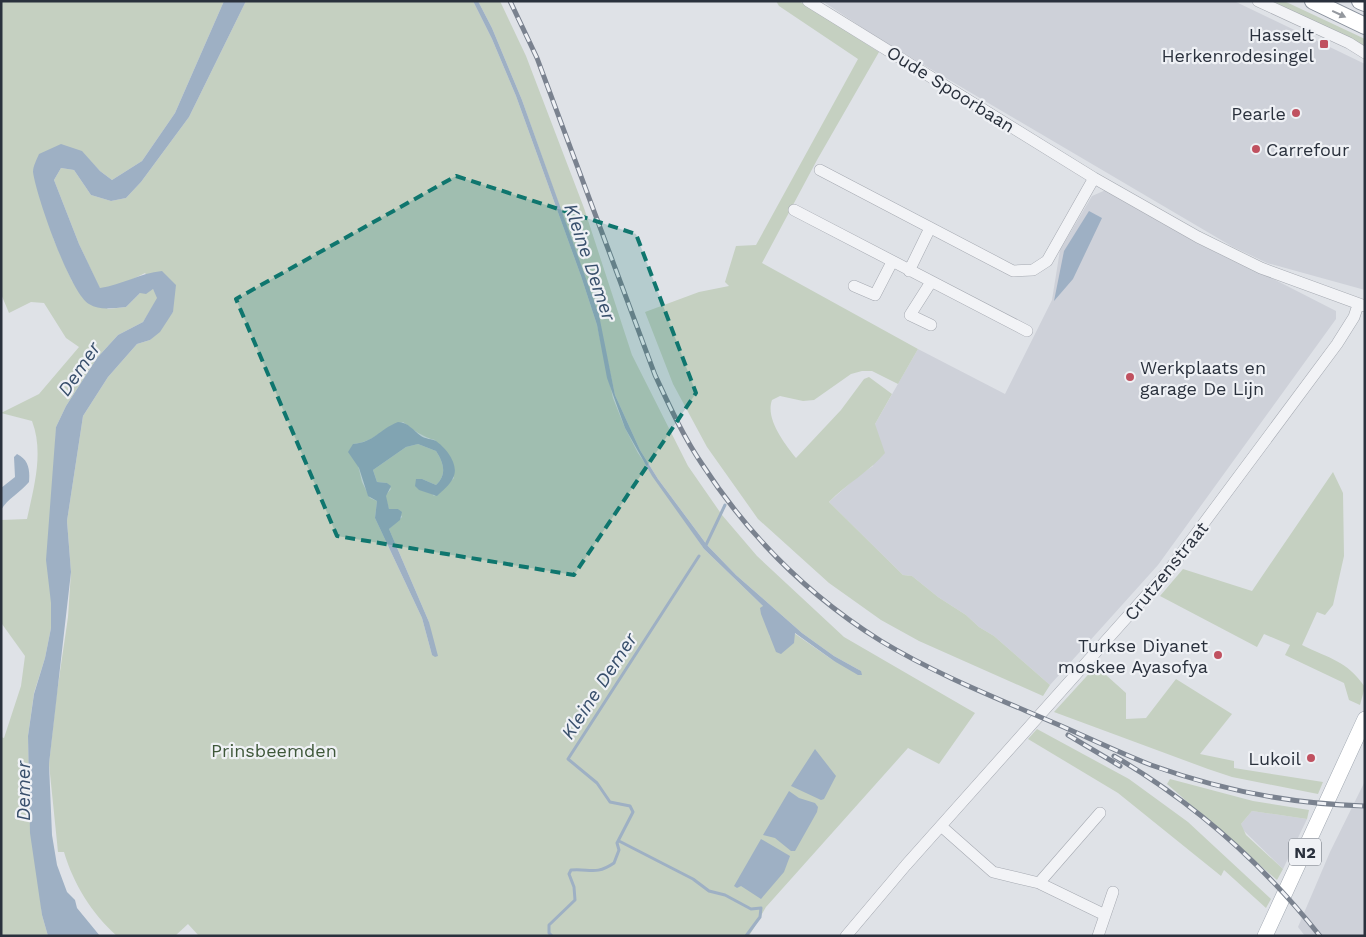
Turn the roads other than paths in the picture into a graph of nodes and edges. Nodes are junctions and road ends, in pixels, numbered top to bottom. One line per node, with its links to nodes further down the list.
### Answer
1 (808, 1): 9 (street, Oude Spoorbaan)
2 (1258, 1): 7 (street)
3 (1313, 1): 6 (highway, one-way to 6)
4 (1360, 1): 5 (highway)
5 (1365, 3)
6 (1365, 26)
7 (1362, 51)
8 (820, 170): 11 (street)
9 (1094, 178): 11 (street); 16 (street, Oude Spoorbaan)
10 (794, 210): 12 (street)
11 (930, 228): 13 (street)
12 (892, 262): 13 (street); 15 (street)
13 (909, 271): 14 (street)
14 (931, 282): 17 (street); 18 (street)
15 (854, 286)
16 (1362, 306): 22 (street, Crutzenstraat)
17 (931, 325)
18 (1027, 331)
19 (1365, 719): 28 (main road, N2)
20 (1365, 743): 29 (main road, N2)
21 (1100, 813): 23 (street)
22 (941, 826): 23 (street); 26 (street, Crutzenstraat)
23 (1039, 883): 25 (street)
24 (1113, 892): 25 (street)
25 (1105, 915): 27 (street)
26 (846, 936)
27 (1098, 936)
28 (1265, 936)
29 (1276, 936)

